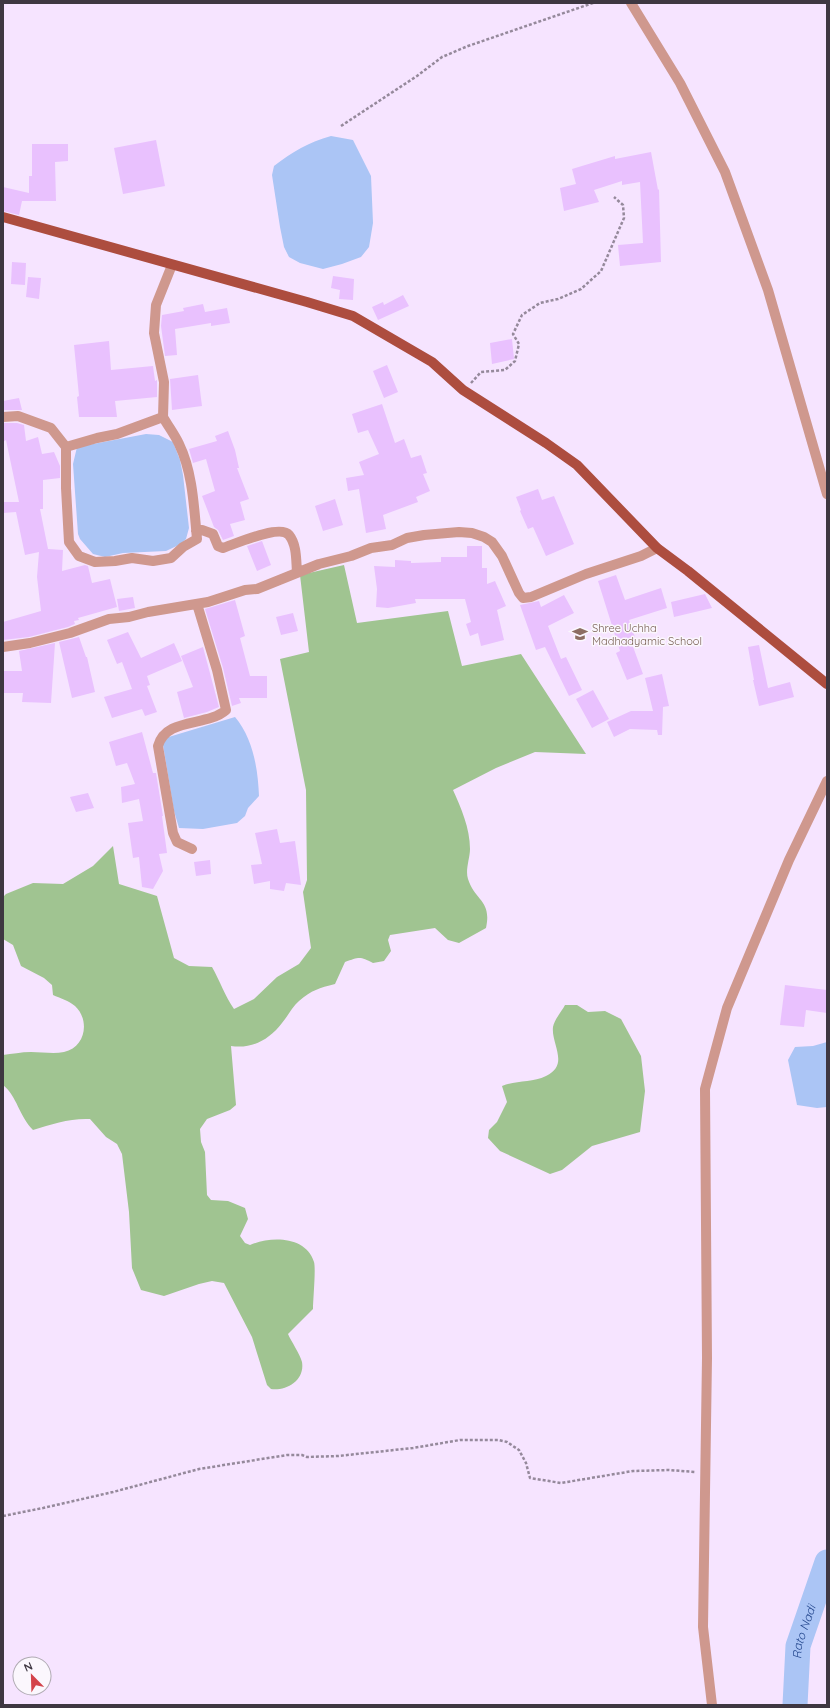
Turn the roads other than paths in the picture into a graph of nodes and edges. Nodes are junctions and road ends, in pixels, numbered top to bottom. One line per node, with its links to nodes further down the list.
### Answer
1 (631, 3): 7 (street)
2 (3, 217): 3 (main road)
3 (172, 265): 5 (street); 9 (main road)
4 (3, 417): 6 (street)
5 (163, 417): 6 (street); 8 (street)
6 (66, 447): 8 (street)
7 (827, 494)
8 (196, 531): 10 (street)
9 (657, 548): 10 (street); 13 (main road)
10 (297, 572): 11 (street)
11 (197, 604): 12 (street); 15 (street)
12 (3, 647)
13 (827, 684)
14 (827, 781): 16 (street)
15 (192, 848)
16 (712, 1705)

